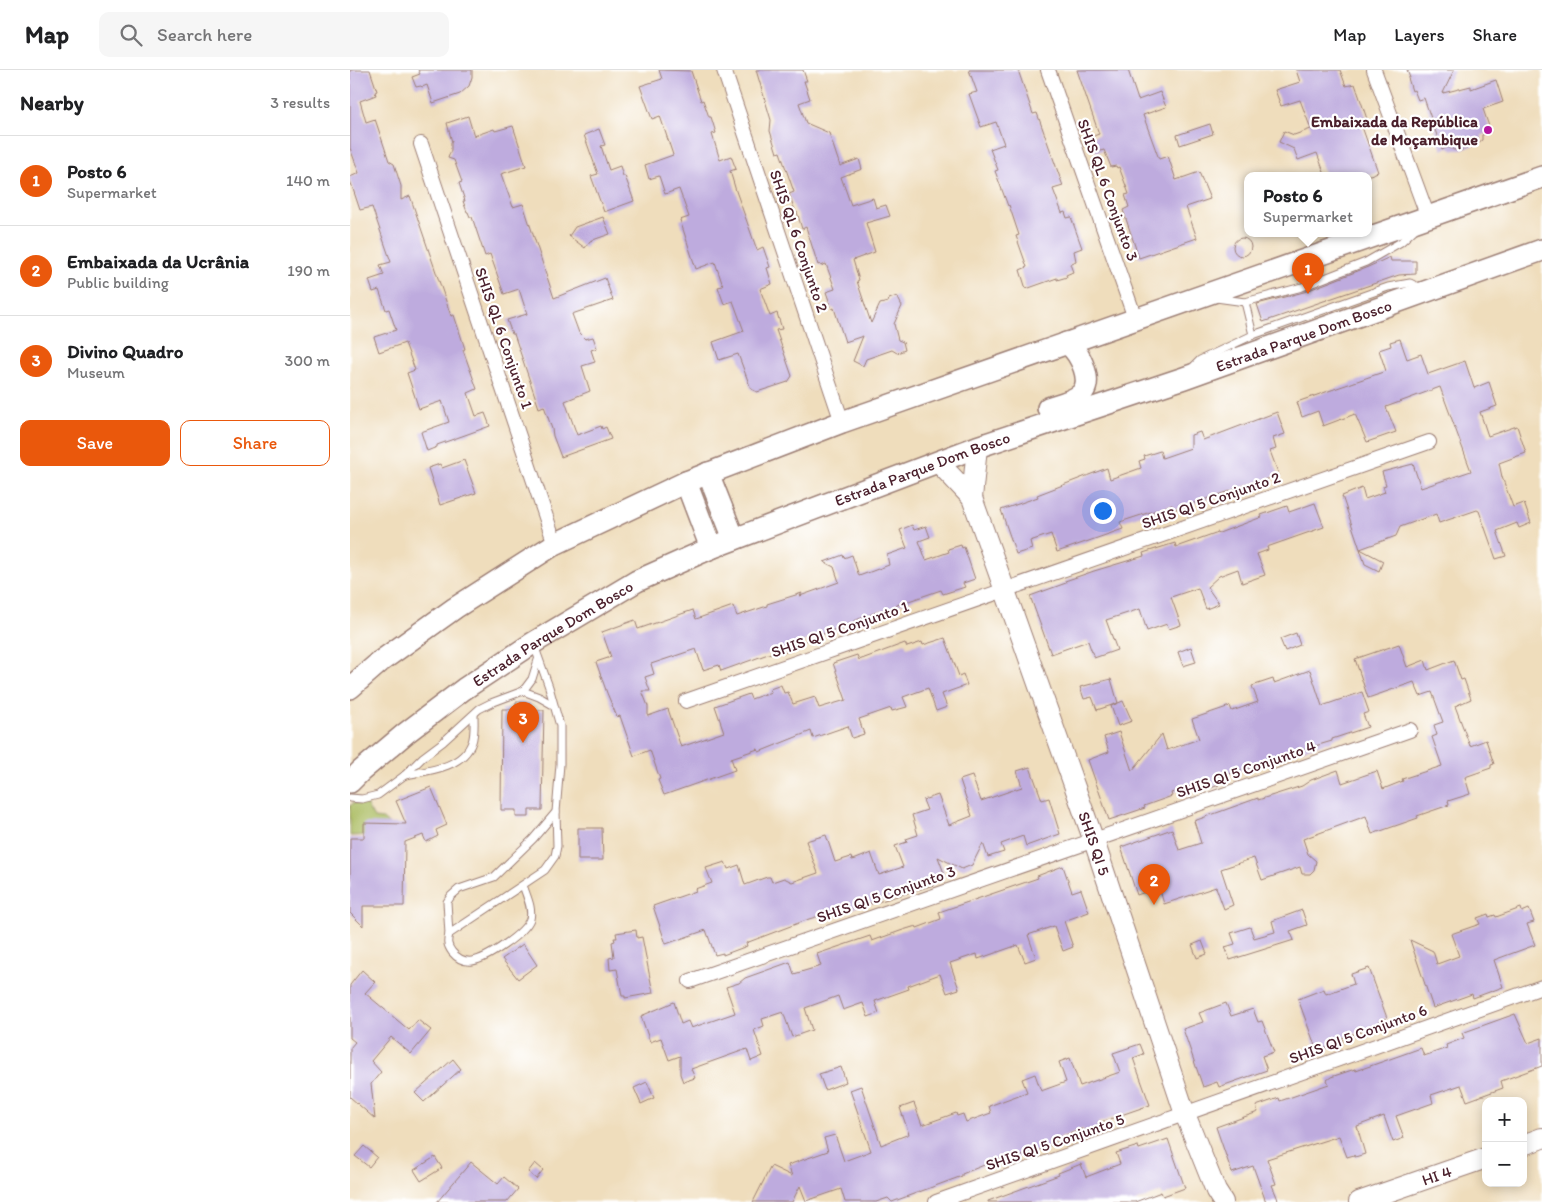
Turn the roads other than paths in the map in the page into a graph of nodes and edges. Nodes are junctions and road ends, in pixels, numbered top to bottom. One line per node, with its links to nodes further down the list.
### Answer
1 (724, 70): 17 (street, SHIS QL 6 Conjunto 2)
2 (1048, 70): 13 (street, SHIS QL 6 Conjunto 3)
3 (1374, 70): 6 (street)
4 (421, 144): 25 (street, SHIS QL 6 Conjunto 1)
5 (1539, 181): 6 (main road)
6 (1428, 216): 7 (main road); 12 (lane)
7 (1372, 236)
8 (1370, 237): 11 (main road)
9 (1542, 250): 10 (main road, Estrada Parque Dom Bosco)
10 (1426, 292): 14 (lane); 16 (main road, Estrada Parque Dom Bosco)
11 (1203, 297): 12 (lane); 13 (main road)
12 (1245, 302): 14 (lane)
13 (1136, 320): 15 (main road)
14 (1253, 334): 16 (lane)
15 (1066, 343): 17 (main road); 19 (main road)
16 (1184, 378): 19 (main road, Estrada Parque Dom Bosco)
17 (842, 422): 21 (main road)
18 (1428, 442): 27 (street, SHIS QI 5 Conjunto 2)
19 (977, 447): 20 (main road, Estrada Parque Dom Bosco); 23 (street, SHIS QI 5)
20 (938, 462): 23 (street, SHIS QI 5); 24 (main road, Estrada Parque Dom Bosco)
21 (708, 473): 22 (main road); 24 (main road)
22 (686, 482): 25 (main road); 26 (main road)
23 (972, 498): 27 (street, SHIS QI 5)
24 (734, 539): 26 (main road, Estrada Parque Dom Bosco)
25 (555, 544): 29 (main road)
26 (711, 548): 28 (main road, Estrada Parque Dom Bosco)
27 (1004, 590): 31 (street, SHIS QI 5 Conjunto 1); 39 (street, SHIS QI 5)
28 (535, 650): 30 (lane); 32 (lane); 36 (main road, Estrada Parque Dom Bosco)
29 (350, 688)
30 (523, 691): 32 (lane); 33 (lane)
31 (686, 701)
32 (553, 705): 38 (lane)
33 (474, 715): 35 (lane); 35 (lane)
34 (1410, 730): 39 (street, SHIS QI 5 Conjunto 4)
35 (405, 776): 37 (lane)
36 (350, 782)
37 (350, 798)
38 (556, 812): 40 (lane); 41 (lane)
39 (1094, 841): 42 (street, SHIS QI 5 Conjunto 3); 44 (street, SHIS QI 5)
40 (523, 885): 41 (lane); 41 (lane)
41 (449, 934)
42 (690, 981)
43 (1542, 987): 44 (street, SHIS QI 5 Conjunto 6)
44 (1185, 1114): 48 (street, SHIS QI 5); 49 (street, SHIS QI 5 Conjunto 5)
45 (1542, 1138): 46 (street)
46 (1527, 1144)
47 (1482, 1159): 50 (street, HI 4)
48 (1219, 1198)
49 (936, 1202)
50 (1359, 1202)

